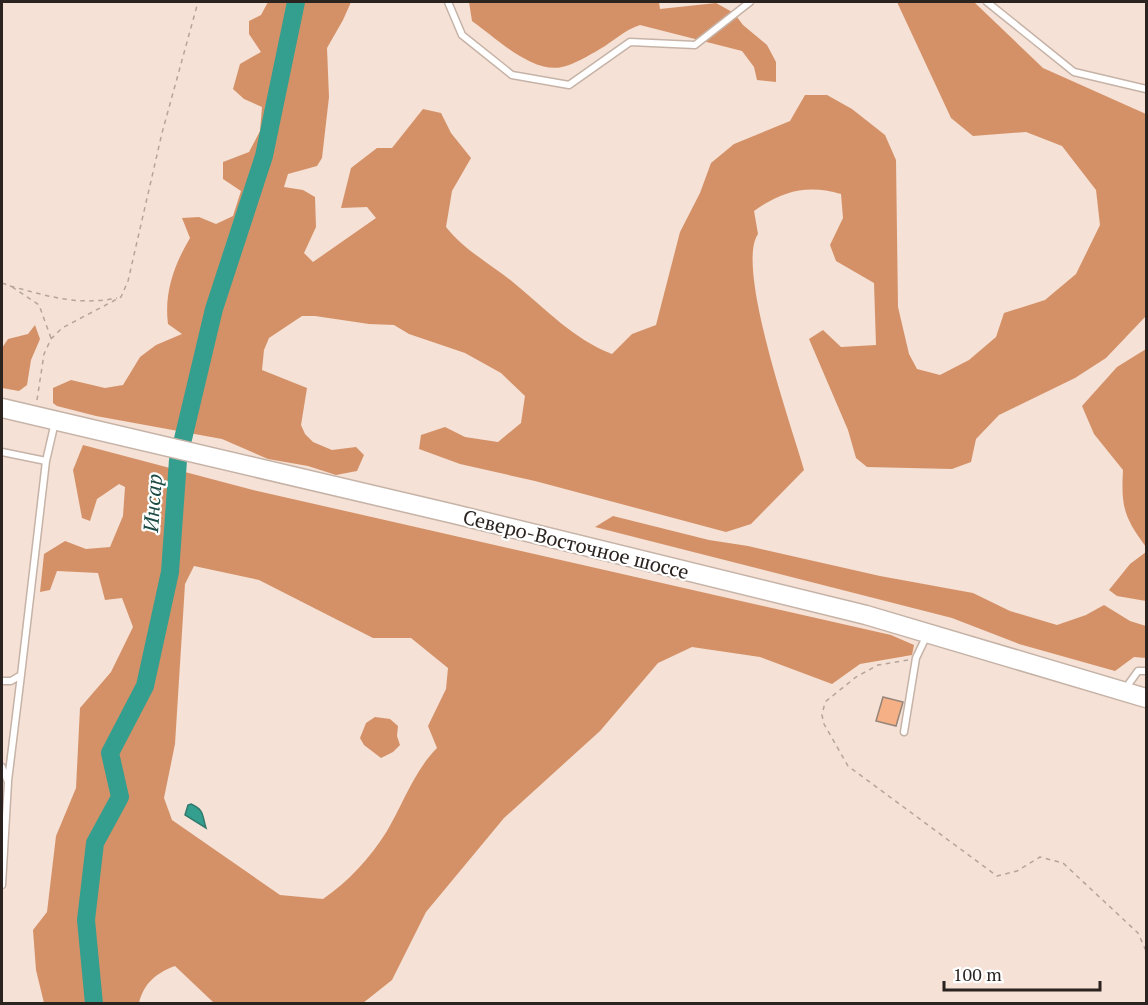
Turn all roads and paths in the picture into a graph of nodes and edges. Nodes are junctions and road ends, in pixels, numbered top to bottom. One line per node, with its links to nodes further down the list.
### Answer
1 (198, 2): 8 (path)
2 (448, 2): 3 (lane)
3 (750, 2)
4 (987, 2): 5 (lane)
5 (1146, 89)
6 (2, 283): 7 (path)
7 (10, 286): 8 (path); 9 (path)
8 (121, 297): 9 (path)
9 (51, 339): 11 (path)
10 (2, 408): 11 (main road, Северо-Восточное шоссе)
11 (35, 416): 12 (main road, Северо-Восточное шоссе)
12 (55, 421): 14 (lane); 15 (main road, Северо-Восточное шоссе)
13 (2, 452): 14 (lane)
14 (46, 461): 18 (lane)
15 (928, 633): 16 (lane); 20 (main road, Северо-Восточное шоссе)
16 (916, 658): 22 (lane); 26 (path)
17 (1146, 671): 20 (lane)
18 (21, 675): 19 (lane); 24 (lane)
19 (2, 681)
20 (1123, 692): 21 (main road, Северо-Восточное шоссе)
21 (1146, 698)
22 (904, 732)
23 (2, 767): 24 (lane)
24 (8, 782): 25 (lane)
25 (2, 885)
26 (1146, 951)

